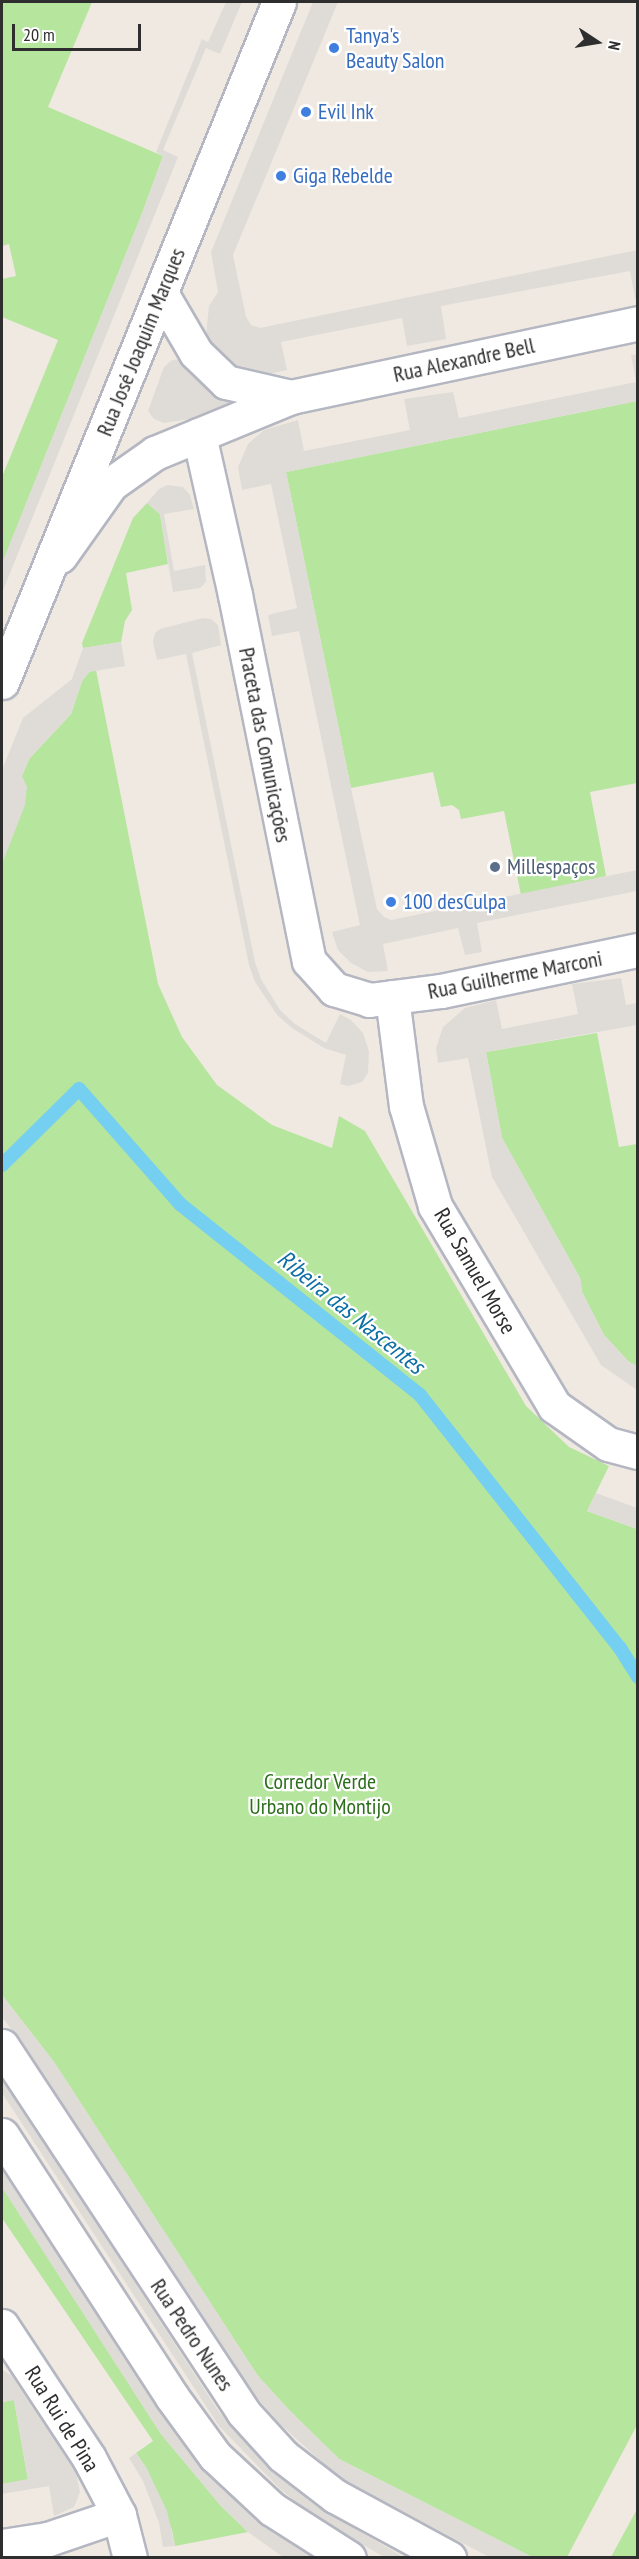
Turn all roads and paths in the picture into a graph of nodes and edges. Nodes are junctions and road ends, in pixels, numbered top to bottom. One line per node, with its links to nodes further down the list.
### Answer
1 (279, 2): 2 (street, Rua José Joaquim Marques)
2 (161, 293): 4 (street, Rua Alexandre Bell); 6 (street, Rua José Joaquim Marques)
3 (638, 323): 4 (street, Rua Alexandre Bell)
4 (291, 397): 5 (street, Rua Alexandre Bell)
5 (199, 435): 6 (street, Rua Alexandre Bell); 9 (street, Praceta das Comunicações)
6 (44, 580): 7 (street, Rua José Joaquim Marques)
7 (2, 682)
8 (638, 950): 9 (street, Rua Guilherme Marconi)
9 (392, 997): 10 (street, Rua Samuel Morse)
10 (638, 1452)
11 (2, 2046): 18 (street, Rua Pedro Nunes)
12 (2, 2134): 17 (street)
13 (2, 2326): 14 (street, Rua Rui de Pina)
14 (119, 2515): 15 (street); 16 (street, Rua Rui de Pina)
15 (2, 2546)
16 (130, 2558)
17 (349, 2558)
18 (449, 2558)

